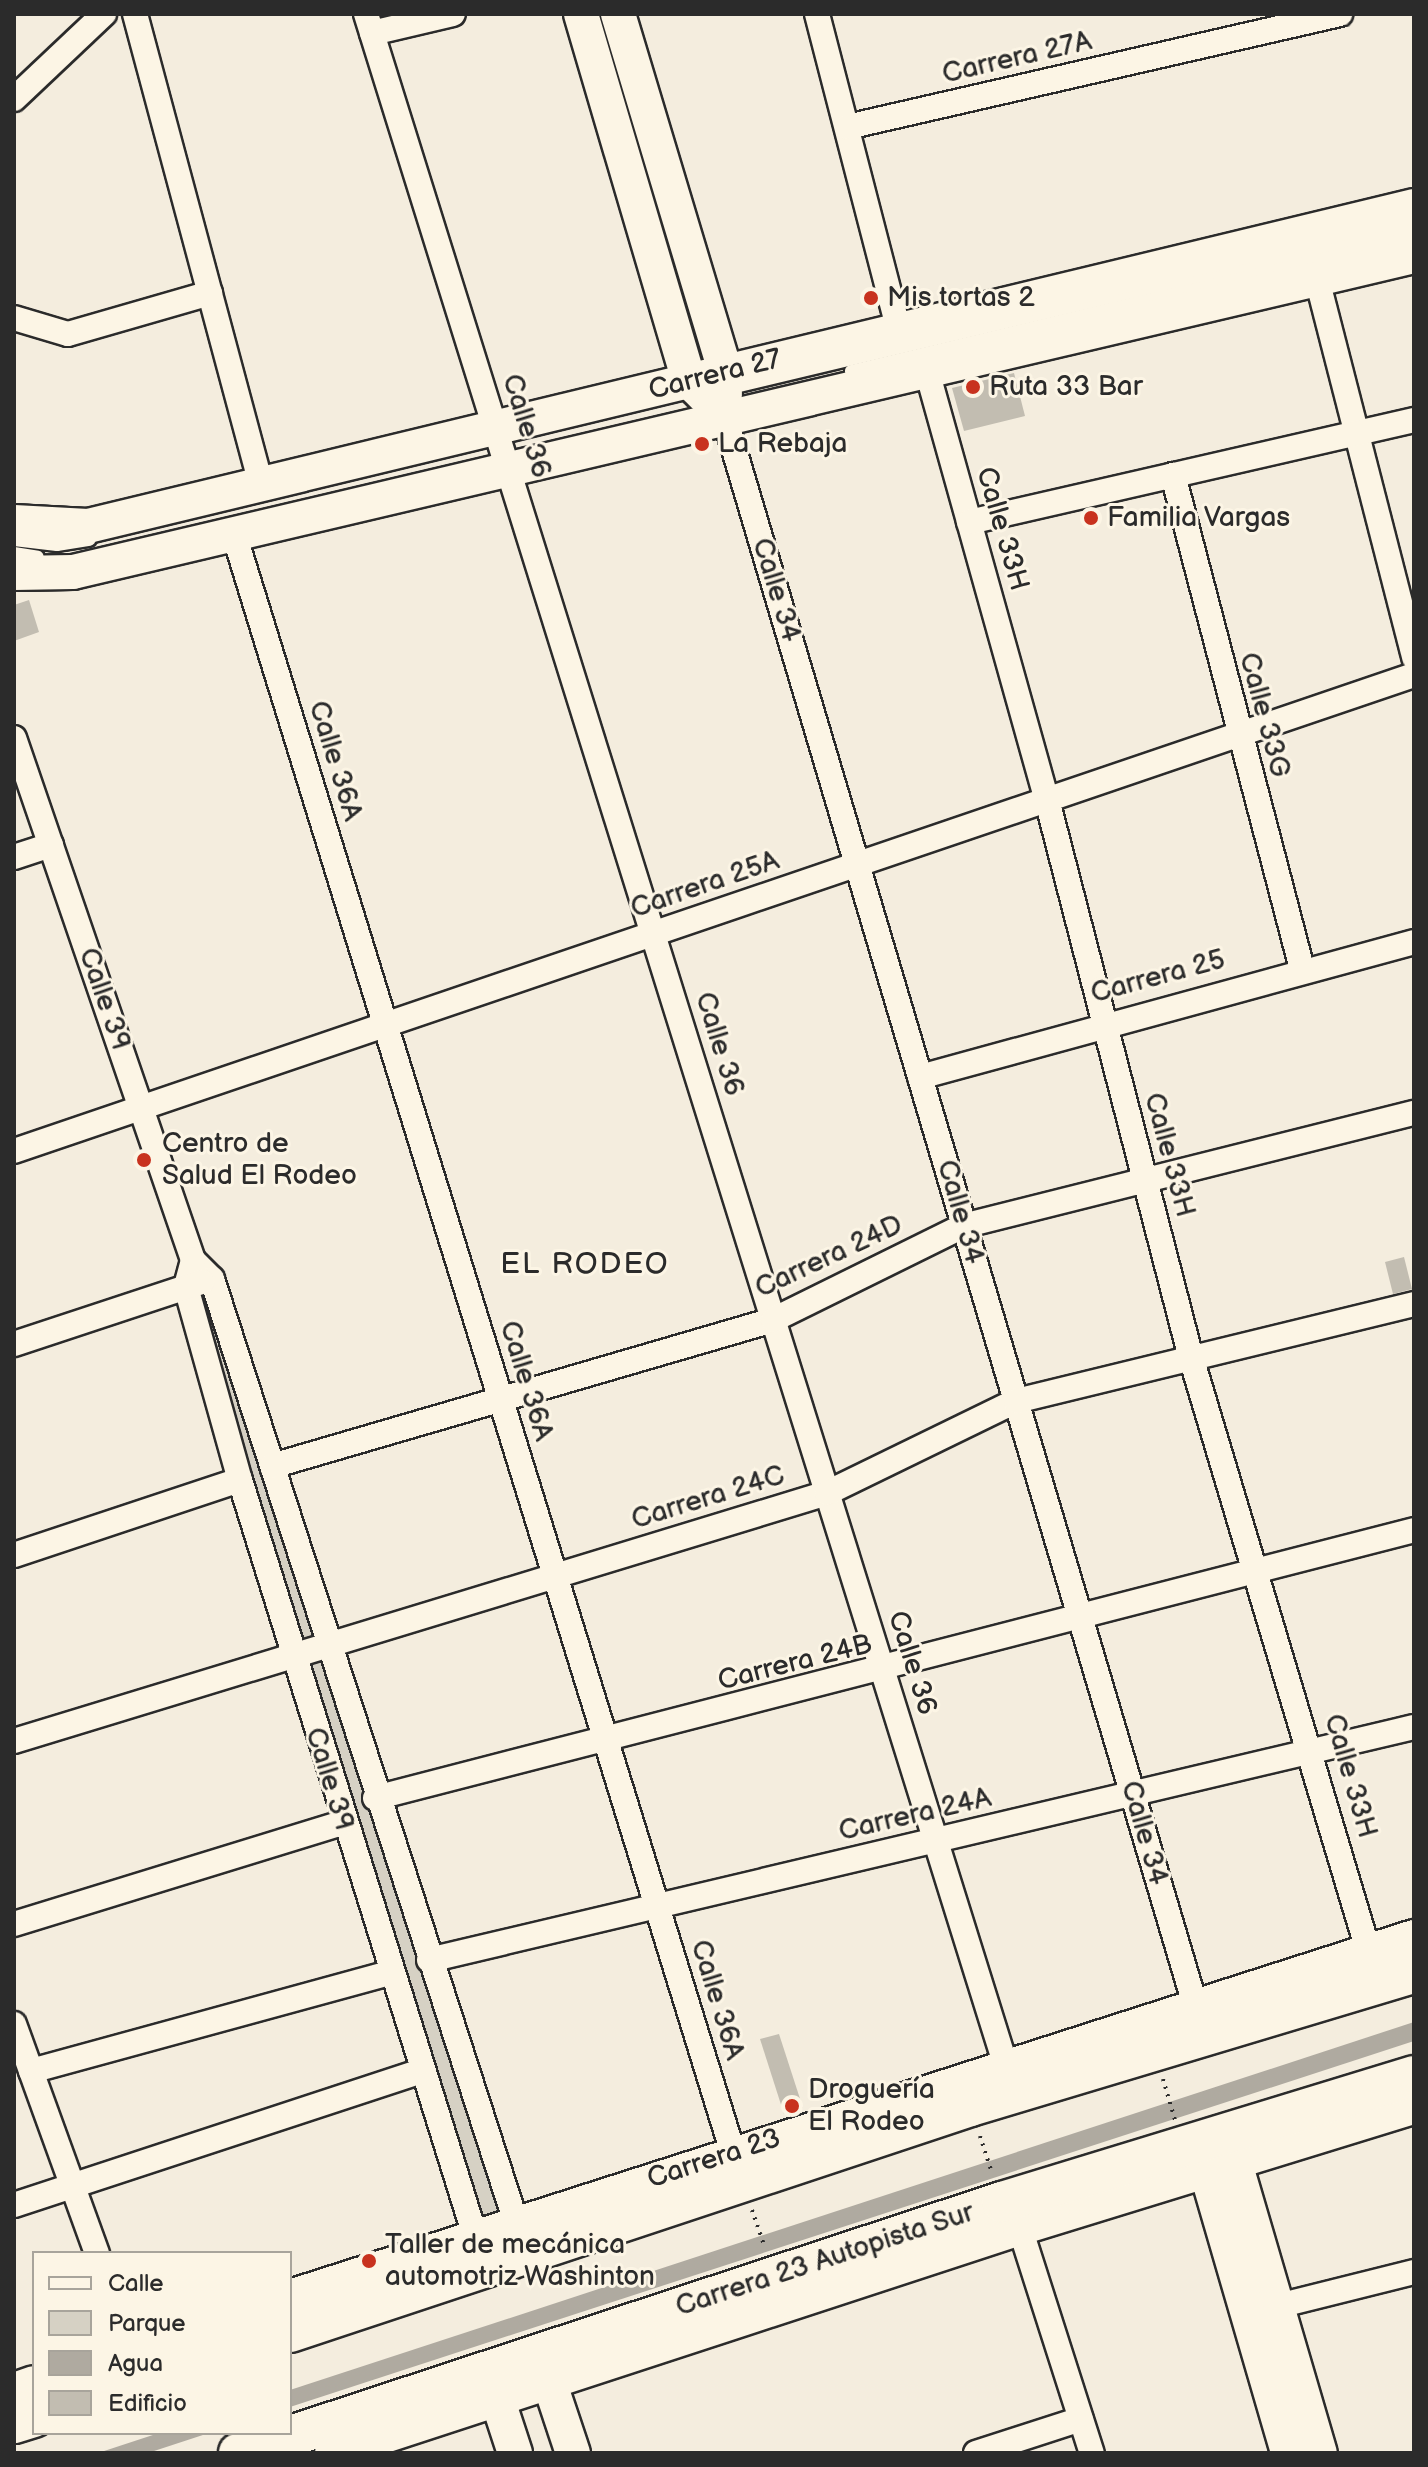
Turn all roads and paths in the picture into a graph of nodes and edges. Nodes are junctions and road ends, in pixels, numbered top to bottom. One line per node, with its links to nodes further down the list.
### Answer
1 (104, 14): 9 (street)
2 (135, 14): 16 (street)
3 (453, 14): 8 (street)
4 (581, 14): 20 (street, Calle 34)
5 (618, 14): 20 (street, Calle 34)
6 (817, 14): 10 (street)
7 (1340, 14): 10 (street, Carrera 27A)
8 (369, 23): 24 (street, Calle 36)
9 (14, 99)
10 (847, 127): 18 (street)
11 (1414, 206): 18 (street, Carrera 27)
12 (1414, 225): 20 (lane)
13 (1414, 236): 20 (lane)
14 (1414, 256): 15 (street, Carrera 27)
15 (1317, 279): 19 (street, Carrera 27); 23 (street)
16 (210, 293): 17 (street); 26 (street)
17 (14, 318)
18 (899, 330): 20 (street, Carrera 27)
19 (927, 371): 20 (street, Carrera 27); 28 (street, Calle 33H)
20 (711, 395): 24 (street, Carrera 27); 24 (street, Carrera 27); 40 (street, Calle 34)
21 (605, 418): 24 (lane)
22 (1414, 420): 23 (street)
23 (1356, 433): 25 (street); 33 (street)
24 (502, 448): 26 (street, Carrera 27); 29 (street, Carrera 27); 30 (lane); 31 (lane); 41 (street, Calle 36)
25 (1173, 475): 28 (street); 35 (street, Calle 33G)
26 (261, 484): 27 (street, Carrera 27)
27 (14, 522)
28 (969, 522): 37 (street, Calle 33H)
29 (234, 534): 32 (street, Carrera 27); 45 (street, Calle 36A)
30 (14, 540)
31 (14, 553)
32 (14, 573)
33 (1414, 658)
34 (1414, 675): 35 (street, Carrera 25A)
35 (1237, 735): 37 (street, Carrera 25A); 43 (street, Calle 33G)
36 (14, 738): 38 (street, Calle 39)
37 (1047, 800): 40 (street, Carrera 25A); 44 (street, Calle 33H)
38 (51, 845): 39 (street); 47 (street, Calle 39)
39 (14, 857)
40 (858, 865): 41 (street, Carrera 25A); 46 (street, Calle 34)
41 (653, 934): 45 (street, Carrera 25A); 56 (street, Calle 36)
42 (1414, 942): 43 (street, Carrera 25)
43 (1302, 969): 44 (street, Carrera 25)
44 (1100, 1023): 46 (street, Carrera 25); 50 (street, Calle 33H)
45 (386, 1026): 47 (street, Carrera 25A); 59 (street, Calle 36A)
46 (920, 1077): 51 (street, Calle 34)
47 (141, 1109): 49 (street, Carrera 25A); 52 (street, Calle 39)
48 (1414, 1113): 50 (street, Carrera 24D)
49 (14, 1151)
50 (1145, 1177): 51 (street, Carrera 24D); 58 (street, Calle 33H)
51 (963, 1226): 56 (street, Carrera 24D); 60 (street, Calle 34)
52 (193, 1260): 53 (street, Calle 39); 54 (street)
53 (212, 1279): 54 (street); 61 (street, Calle 39)
54 (186, 1287): 57 (street); 62 (street, Calle 39)
55 (1414, 1304): 58 (street, Carrera 24C)
56 (773, 1320): 59 (street, Carrera 24D); 63 (street, Calle 36)
57 (14, 1344)
58 (1190, 1354): 60 (street, Carrera 24C); 66 (street, Calle 33H)
59 (500, 1398): 61 (street, Carrera 24D); 67 (street, Calle 36A)
60 (1016, 1401): 63 (street, Carrera 24C); 68 (street, Calle 34)
61 (272, 1466): 69 (street, Calle 39)
62 (240, 1480): 65 (street); 70 (street, Calle 39)
63 (827, 1493): 67 (street, Carrera 24C); 71 (street, Calle 36)
64 (1414, 1530): 66 (street, Carrera 24B)
65 (14, 1555)
66 (1255, 1568): 68 (street, Carrera 24B); 75 (street, Calle 33H)
67 (555, 1576): 69 (street, Carrera 24C); 74 (street, Calle 36A)
68 (1081, 1618): 71 (street, Carrera 24B); 77 (street, Calle 34)
69 (329, 1645): 70 (street, Carrera 24C); 76 (street, Calle 39)
70 (292, 1656): 73 (street, Carrera 24C); 78 (street, Calle 39)
71 (883, 1672): 74 (street, Carrera 24B); 79 (street, Calle 36)
72 (1414, 1727): 75 (street, Carrera 24A)
73 (14, 1741)
74 (606, 1741): 76 (street, Carrera 24B); 80 (street, Calle 36A)
75 (1313, 1751): 77 (street, Carrera 24A); 83 (street, Calle 33H)
76 (375, 1798): 84 (street, Calle 39)
77 (1134, 1798): 79 (street, Carrera 24A); 87 (street, Calle 34)
78 (343, 1823): 81 (street); 85 (street, Calle 39)
79 (936, 1840): 80 (street, Carrera 24A); 93 (street, Calle 36)
80 (657, 1906): 84 (street, Carrera 24A); 97 (street, Calle 36A)
81 (14, 1924)
82 (1414, 1937): 83 (street, Carrera 23)
83 (1368, 1950): 87 (street, Carrera 23)
84 (429, 1960): 104 (street, Calle 39)
85 (390, 1973): 89 (street); 90 (street, Calle 39)
86 (1414, 1973): 93 (main road)
87 (1195, 2005): 93 (street, Carrera 23)
88 (15, 2029): 89 (street)
89 (31, 2071): 100 (street)
90 (422, 2071): 100 (street); 106 (street, Calle 39)
91 (1161, 2074): 95 (path)
92 (1414, 2076): 98 (main road, Carrera 23 Autopista Sur)
93 (1010, 2078): 97 (street, Carrera 23); 104 (main road)
94 (1414, 2107): 98 (street)
95 (1179, 2134)
96 (984, 2148): 99 (path)
97 (733, 2153): 104 (street, Carrera 23)
98 (1222, 2154): 103 (street); 110 (street); 115 (main road, Carrera 23 Autopista Sur); 121 (street)
99 (996, 2183)
100 (73, 2186): 101 (street); 105 (street)
101 (14, 2205)
102 (758, 2228): 107 (path)
103 (1020, 2228): 112 (street); 114 (street)
104 (521, 2238): 106 (main road)
105 (96, 2251)
106 (480, 2251): 109 (street); 111 (main road)
107 (768, 2256)
108 (1414, 2272): 110 (street)
109 (292, 2297)
110 (1278, 2306): 122 (street)
111 (292, 2331)
112 (549, 2381): 113 (street); 118 (street)
113 (497, 2398): 116 (street); 117 (street)
114 (1081, 2419): 119 (street); 120 (street)
115 (239, 2453)
116 (332, 2453)
117 (515, 2453)
118 (573, 2453)
119 (976, 2453)
120 (1092, 2453)
121 (1288, 2453)
122 (1320, 2453)

